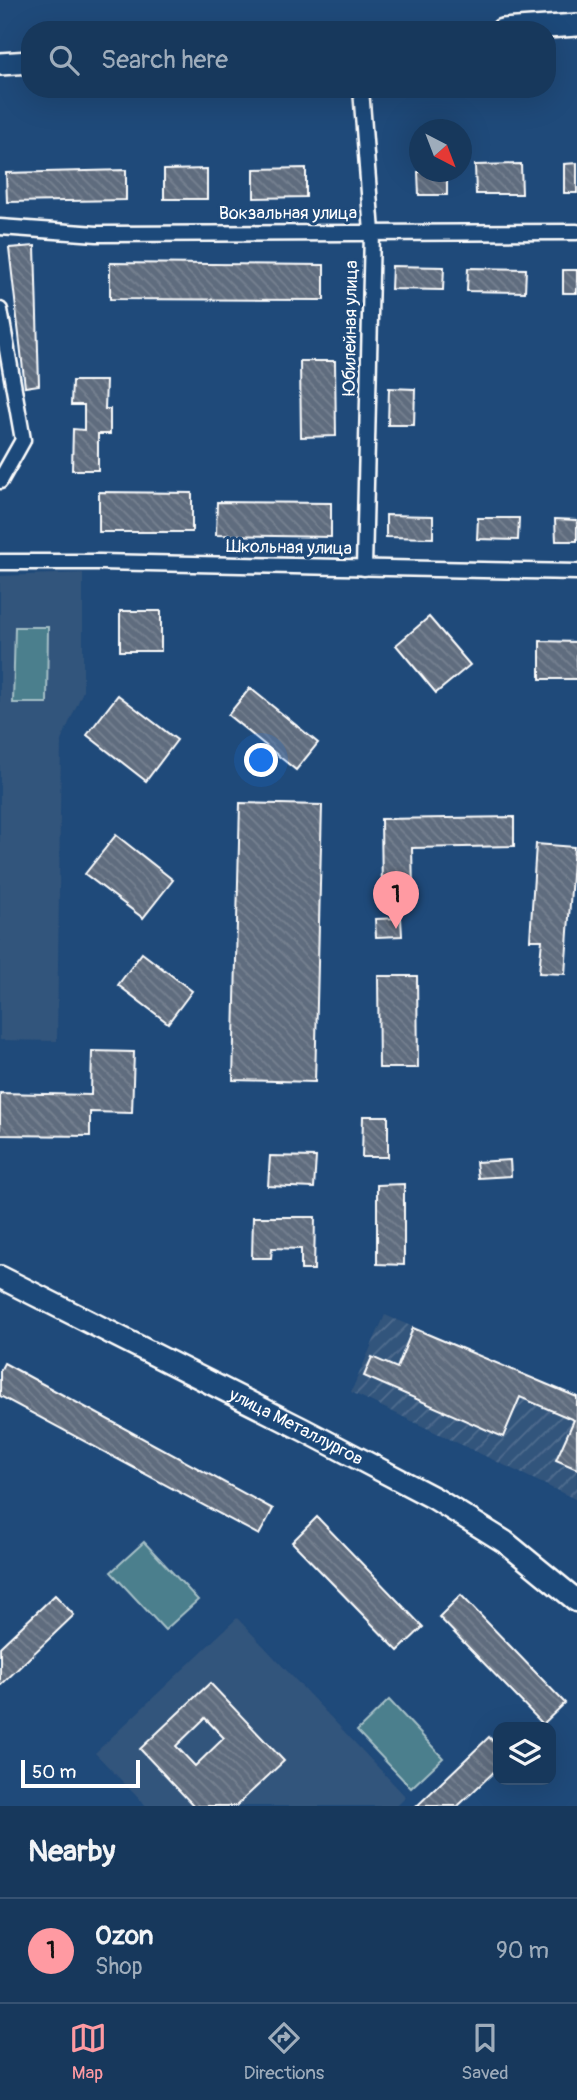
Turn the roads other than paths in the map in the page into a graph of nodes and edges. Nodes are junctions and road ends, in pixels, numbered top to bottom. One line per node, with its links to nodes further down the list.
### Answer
1 (577, 25): 2 (street)
2 (556, 26)
3 (21, 63): 4 (street)
4 (0, 64)
5 (362, 98): 7 (street, Юбилейная улица)
6 (0, 228): 7 (street, Вокзальная улица)
7 (372, 232): 8 (street, Вокзальная улица); 12 (street, Юбилейная улица)
8 (577, 232)
9 (0, 310): 10 (street)
10 (0, 481)
11 (0, 562): 12 (street, Школьная улица)
12 (364, 568): 13 (street, Школьная улица)
13 (577, 572)
14 (0, 1277): 15 (street, улица Металлургов)
15 (577, 1601)

